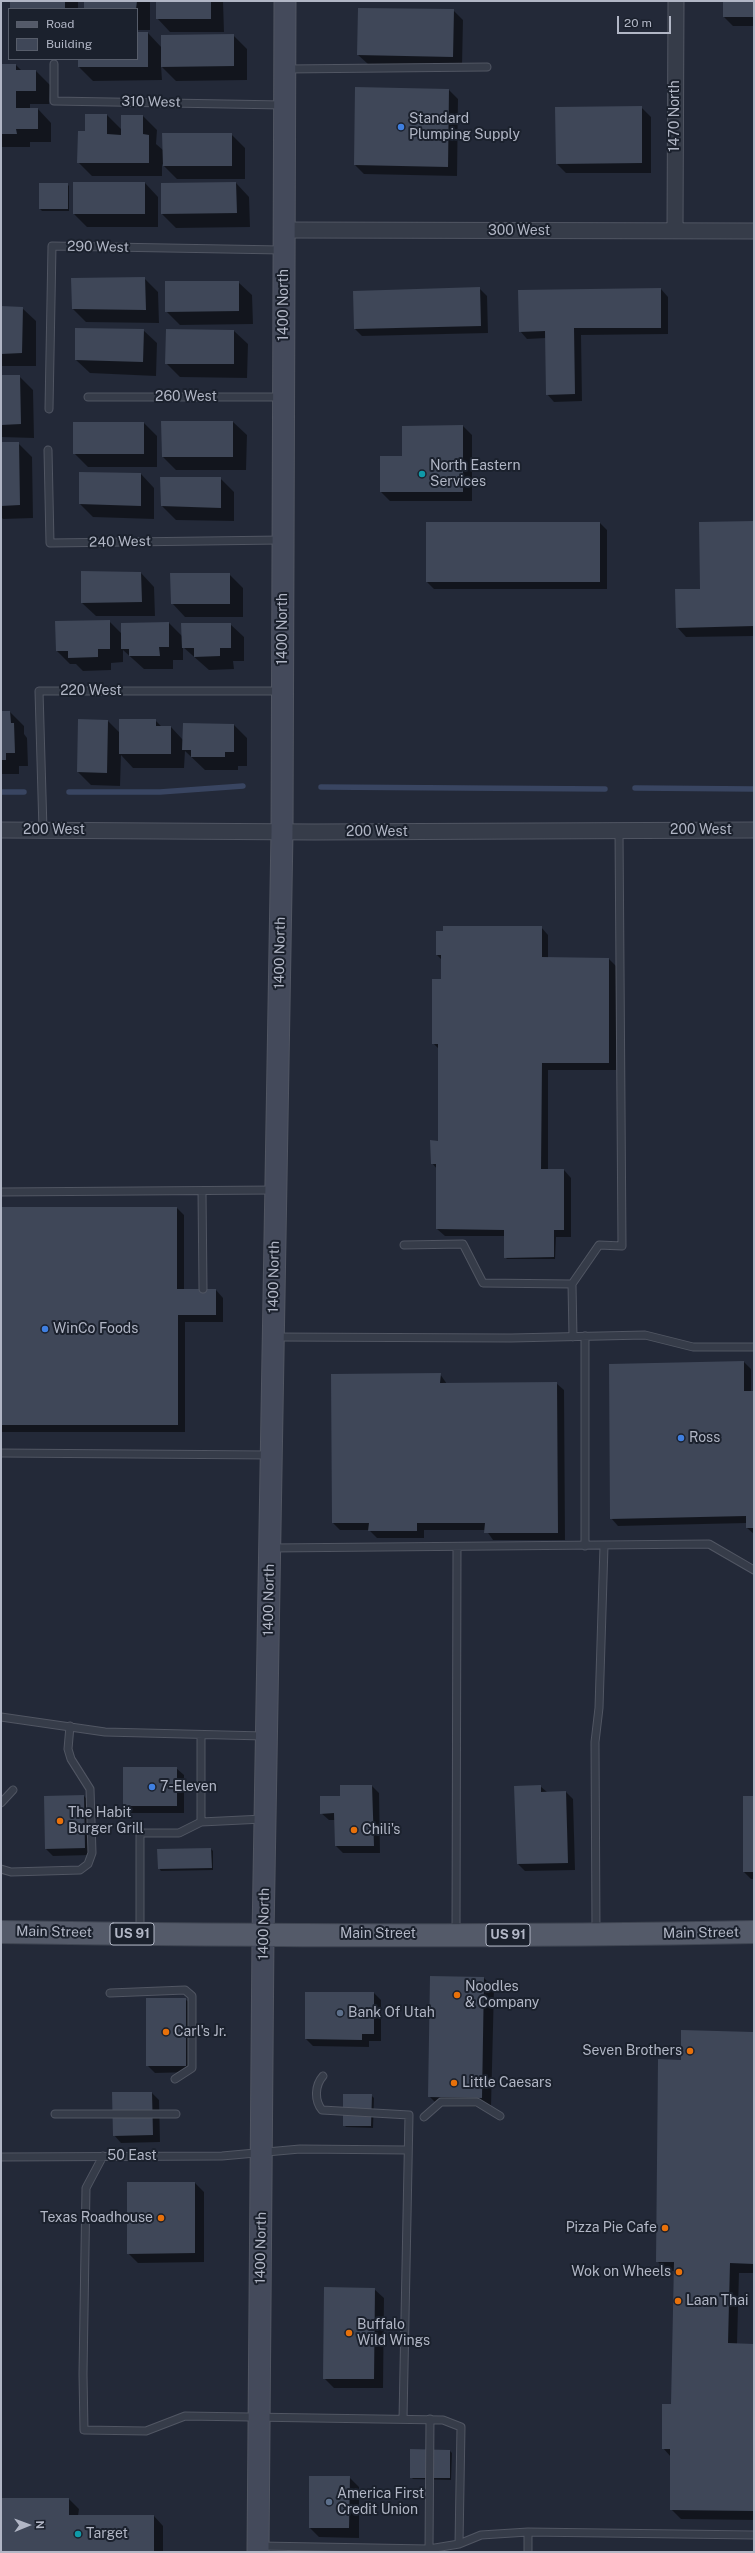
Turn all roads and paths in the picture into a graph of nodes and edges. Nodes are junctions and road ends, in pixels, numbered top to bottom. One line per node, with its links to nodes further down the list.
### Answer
1 (285, 1): 5 (main road, 1400 North)
2 (676, 1): 8 (street, 1470 North)
3 (54, 64): 6 (lane, 310 West)
4 (487, 67): 5 (lane)
5 (285, 70): 6 (main road, 1400 North)
6 (285, 105): 7 (main road, 1400 North)
7 (284, 230): 8 (street, 300 West); 10 (main road, 1400 North)
8 (675, 231): 9 (street, 300 West)
9 (754, 231)
10 (284, 250): 12 (main road, 1400 North); 13 (lane, 290 West)
11 (88, 397): 12 (lane, 260 West)
12 (284, 397): 15 (main road, 1400 North)
13 (49, 409)
14 (48, 450): 15 (lane, 240 West)
15 (283, 540): 16 (main road, 1400 North)
16 (283, 690): 18 (lane, 220 West); 21 (main road, 1400 North)
17 (1, 830): 18 (street, 200 West)
18 (43, 830): 21 (street, 200 West)
19 (754, 830): 20 (street, 200 West)
20 (619, 831): 21 (street, 200 West); 26 (lane)
21 (282, 832): 22 (main road, 1400 North)
22 (276, 1190): 23 (lane); 29 (main road, 1400 North)
23 (202, 1191): 24 (lane); 27 (lane)
24 (1, 1192)
25 (404, 1245): 26 (lane)
26 (572, 1284): 30 (lane)
27 (203, 1289)
28 (585, 1336): 30 (lane); 31 (lane); 34 (lane)
29 (273, 1337): 30 (lane); 33 (main road, 1400 North)
30 (573, 1337)
31 (754, 1347)
32 (1, 1453): 33 (lane)
33 (272, 1455): 36 (main road, 1400 North)
34 (585, 1546): 35 (lane); 37 (lane)
35 (604, 1546): 38 (lane); 53 (lane)
36 (270, 1548): 37 (lane); 42 (main road, 1400 North)
37 (457, 1548): 51 (lane)
38 (754, 1570)
39 (1, 1717): 40 (lane)
40 (70, 1726): 41 (lane); 47 (lane)
41 (201, 1735): 42 (lane); 46 (lane)
42 (266, 1736): 45 (main road, 1400 North)
43 (13, 1790): 44 (lane)
44 (1, 1802)
45 (265, 1819): 46 (lane); 52 (main road, 1400 North)
46 (201, 1822): 50 (lane)
47 (1, 1869)
48 (1, 1932): 50 (main road, Main Street / US 91)
49 (754, 1932): 53 (main road, Main Street / US 91)
50 (140, 1934): 52 (main road, Main Street / US 91)
51 (456, 1934): 52 (main road, Main Street / US 91); 53 (main road, Main Street / US 91)
52 (263, 1935): 62 (main road, 1400 North)
53 (596, 1935)
54 (110, 1993): 56 (lane)
55 (323, 2076): 61 (lane)
56 (175, 2079)
57 (55, 2114): 58 (lane)
58 (176, 2114)
59 (500, 2116): 60 (lane)
60 (424, 2117)
61 (408, 2150): 62 (lane, 50 East); 66 (lane)
62 (262, 2152): 63 (lane, 50 East); 65 (main road, 1400 North)
63 (103, 2156): 64 (lane, 50 East); 65 (lane)
64 (1, 2157)
65 (259, 2415): 66 (lane); 71 (main road, 1400 North)
66 (404, 2418): 67 (lane)
67 (430, 2419): 70 (lane); 72 (lane)
68 (528, 2532): 69 (lane); 70 (lane); 73 (lane)
69 (754, 2535)
70 (459, 2544): 72 (lane)
71 (258, 2549): 72 (lane)
72 (429, 2549)
73 (528, 2552)

